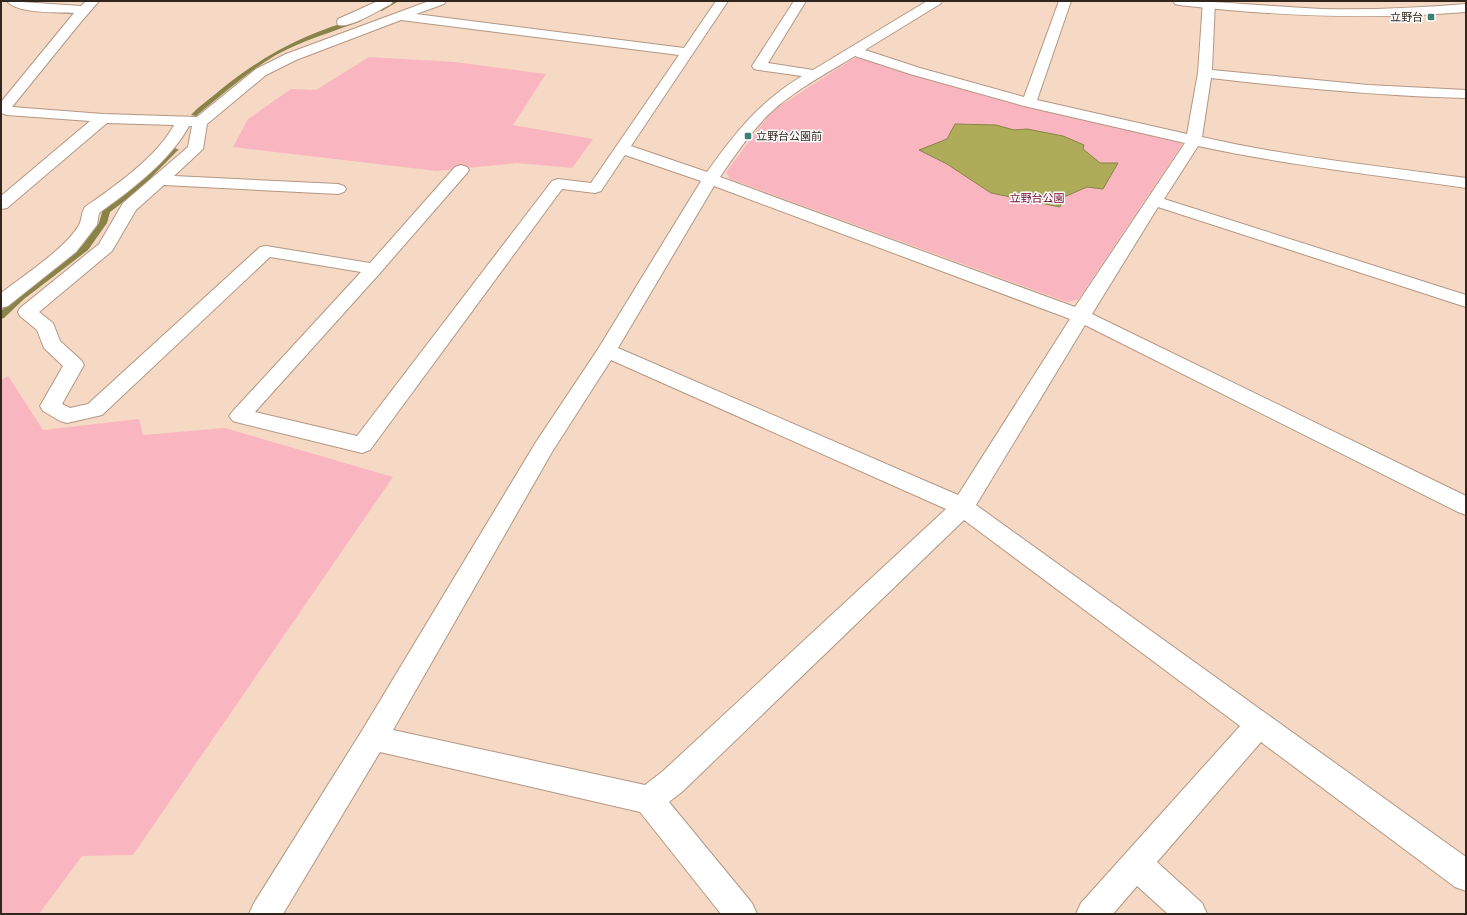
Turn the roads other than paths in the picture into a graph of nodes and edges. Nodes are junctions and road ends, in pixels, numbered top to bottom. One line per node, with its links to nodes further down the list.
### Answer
1 (12, 1): 10 (street)
2 (387, 1): 13 (street)
3 (440, 1): 12 (street)
4 (722, 1): 15 (street)
5 (800, 1): 17 (street)
6 (936, 1): 14 (street)
7 (1065, 1): 19 (street)
8 (1179, 1): 9 (street)
9 (1209, 3): 11 (street); 16 (street)
10 (88, 5): 20 (street)
11 (1466, 8)
12 (398, 16): 15 (street); 22 (street)
13 (328, 28)
14 (855, 51): 17 (street); 19 (street)
15 (687, 52): 24 (street)
16 (1205, 73): 18 (street); 23 (street)
17 (815, 74): 26 (street)
18 (1466, 94)
19 (1029, 103): 23 (street)
20 (2, 108): 21 (street)
21 (103, 118): 22 (street); 31 (street)
22 (188, 119): 27 (street); 34 (street)
23 (1194, 140): 28 (street); 29 (street)
24 (621, 148): 26 (street); 32 (street)
25 (461, 170): 32 (street)
26 (710, 179): 35 (street); 36 (street)
27 (161, 180): 30 (street); 32 (street)
28 (1466, 183)
29 (1155, 201): 33 (street); 35 (street)
30 (324, 203)
31 (1, 204)
32 (374, 269)
33 (1466, 301)
34 (1, 302)
35 (1081, 316): 37 (street); 38 (street)
36 (607, 351): 38 (street); 40 (street)
37 (1466, 506)
38 (963, 507): 39 (street); 41 (street)
39 (1258, 725): 42 (street); 43 (street)
40 (373, 738): 41 (street); 44 (street)
41 (649, 800): 45 (street)
42 (1136, 864): 46 (street); 47 (street)
43 (1466, 876)
44 (265, 914)
45 (741, 914)
46 (1092, 914)
47 (1191, 914)

